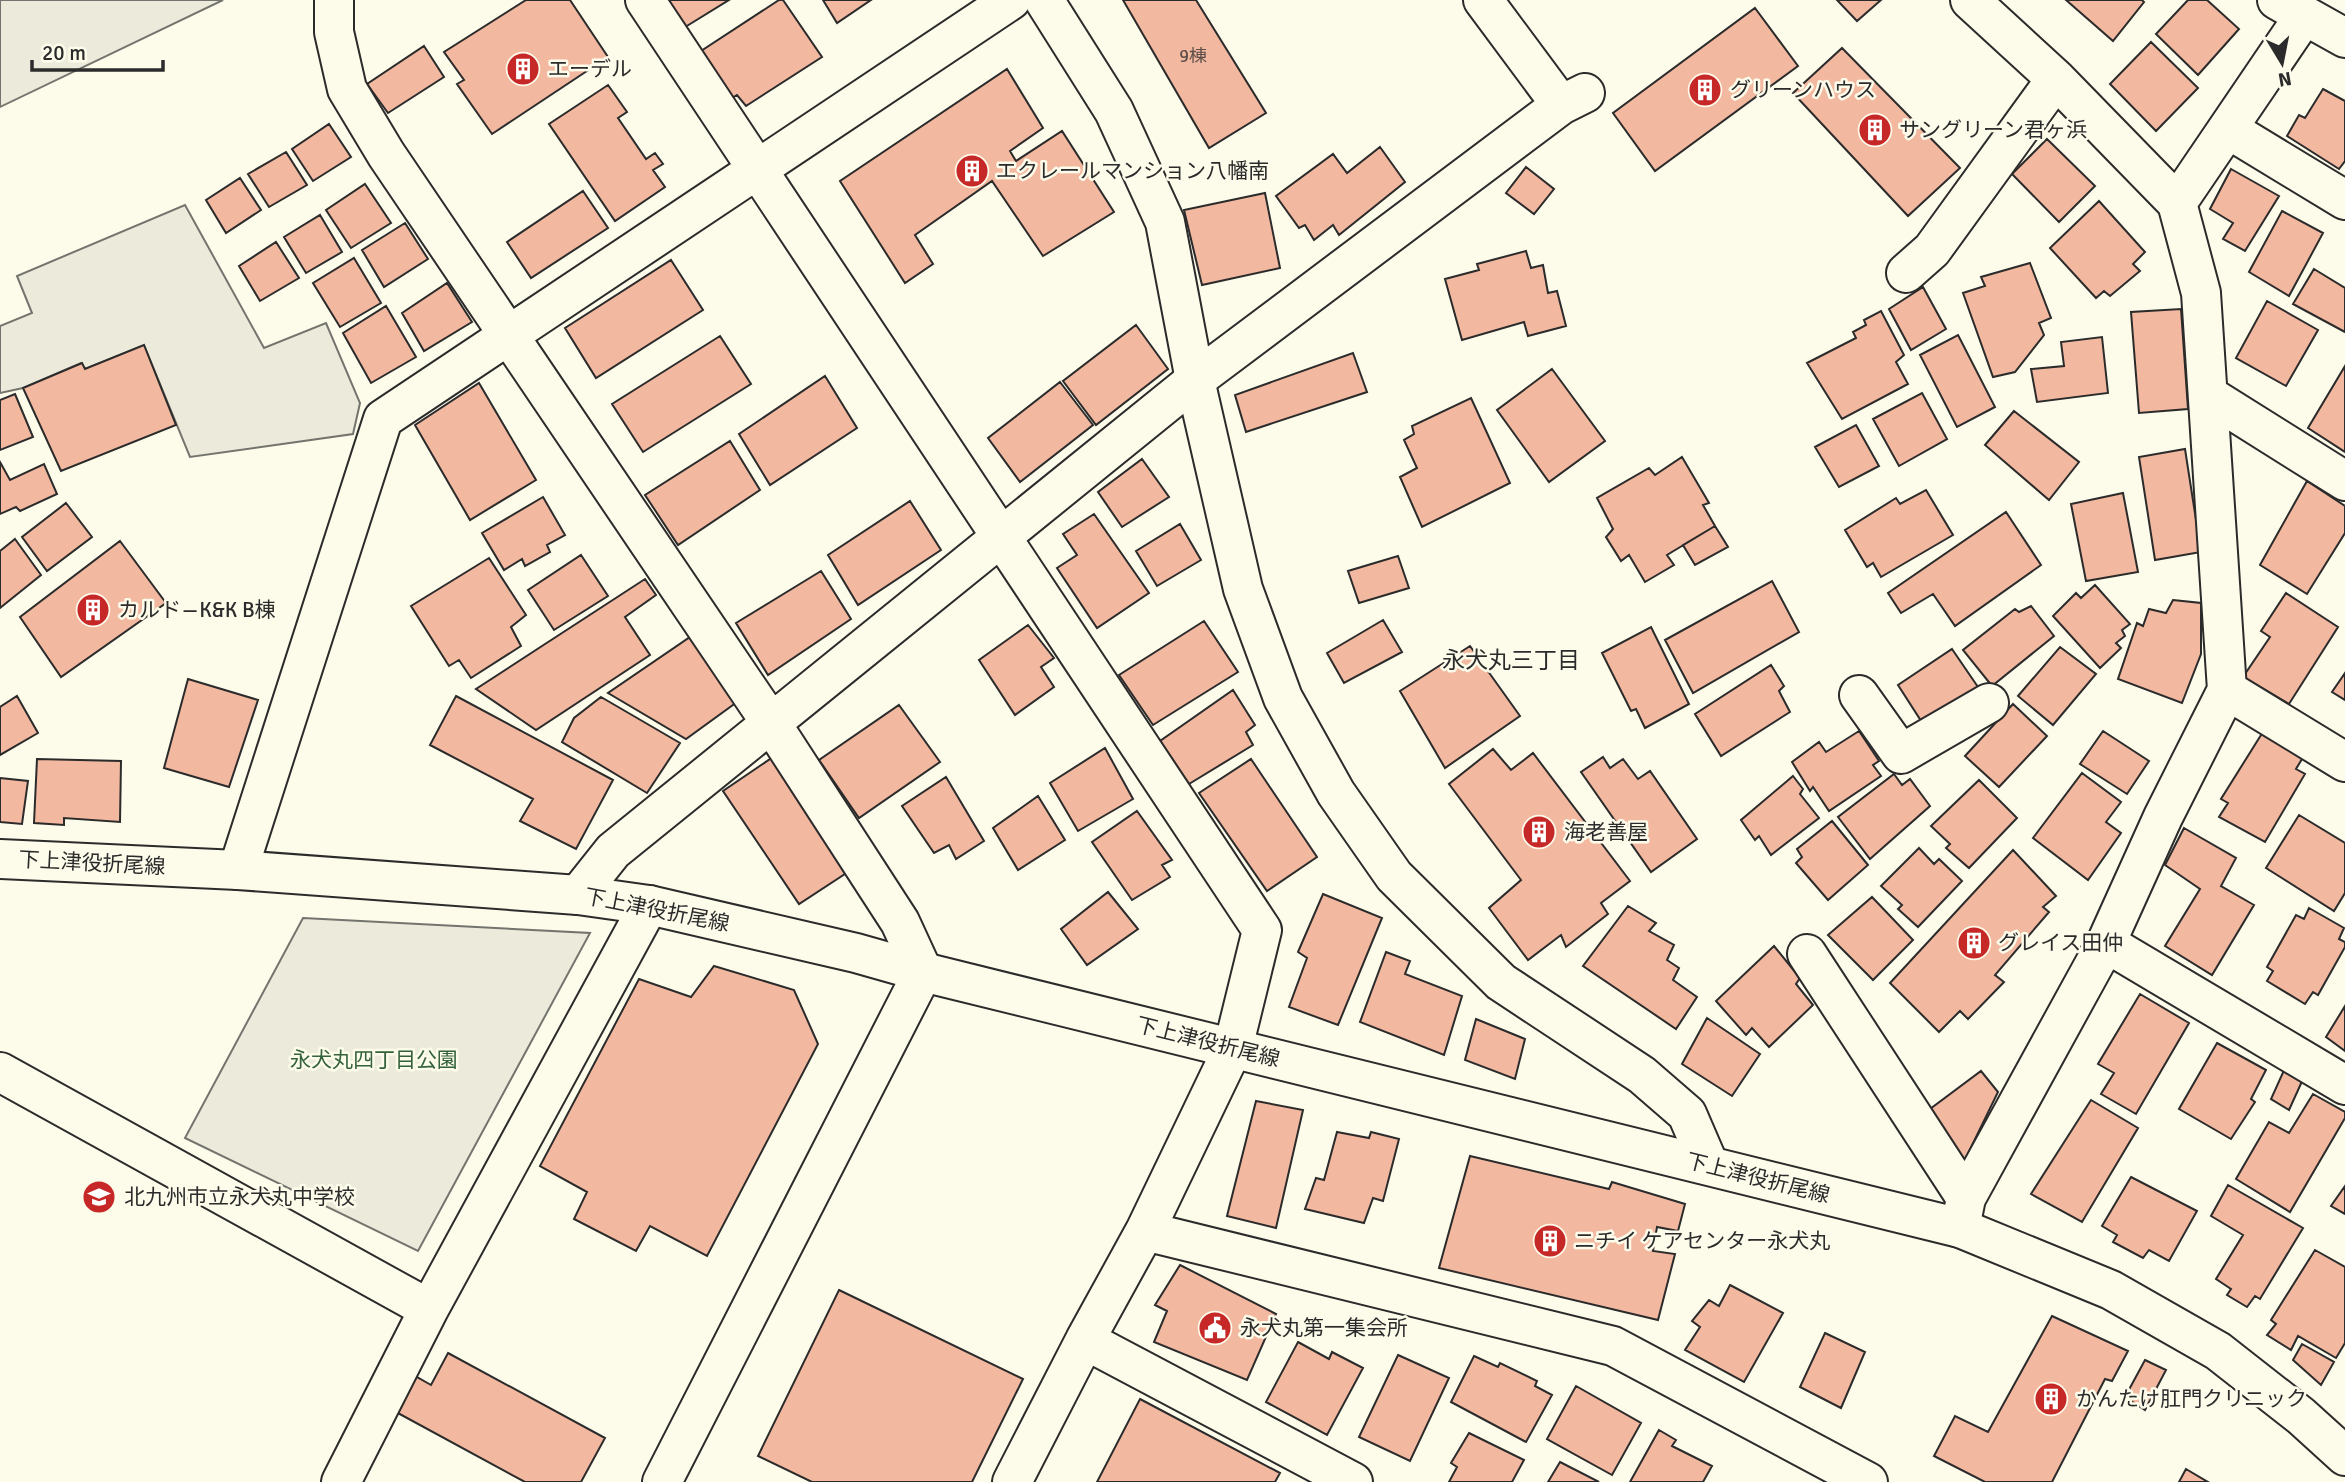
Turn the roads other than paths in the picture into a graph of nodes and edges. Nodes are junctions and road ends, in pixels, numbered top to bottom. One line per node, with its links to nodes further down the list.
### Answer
1 (334, 0): 15 (street)
2 (645, 0): 11 (street)
3 (1011, 0): 11 (street)
4 (1044, 0): 16 (street)
5 (1483, 0): 16 (street)
6 (1970, 0): 9 (street)
7 (2290, 8): 8 (street); 10 (street)
8 (2345, 38)
9 (2056, 79): 13 (street); 14 (street)
10 (2228, 129): 12 (street); 13 (street)
11 (756, 168): 15 (street); 19 (street)
12 (2345, 200)
13 (2177, 203): 17 (street)
14 (1906, 273)
15 (510, 334): 23 (street); 26 (street)
16 (1195, 380): 19 (street); 35 (street)
17 (2208, 395): 18 (street); 20 (street)
18 (2345, 481)
19 (1000, 536): 23 (street); 32 (street)
20 (2227, 690): 24 (street); 29 (street)
21 (1859, 695): 22 (street)
22 (1989, 703)
23 (771, 723): 27 (street); 31 (street)
24 (2345, 762)
25 (0, 859): 26 (street, 下上津役折尾線)
26 (238, 870): 27 (street, 下上津役折尾線)
27 (578, 895): 28 (street, 下上津役折尾線)
28 (649, 905): 31 (street, 下上津役折尾線); 38 (street)
29 (2106, 943): 34 (street); 36 (street)
30 (1807, 954): 36 (street)
31 (923, 972): 32 (street, 下上津役折尾線); 42 (street)
32 (1233, 1048): 35 (street, 下上津役折尾線); 37 (street)
33 (0, 1072): 38 (street)
34 (2345, 1085)
35 (1709, 1165): 36 (street, 下上津役折尾線)
36 (1963, 1213): 40 (street, 下上津役折尾線)
37 (1145, 1231): 39 (street); 45 (street)
38 (429, 1309): 41 (street)
39 (1085, 1340): 43 (street); 44 (street)
40 (2345, 1456)
41 (341, 1482)
42 (662, 1482)
43 (1012, 1482)
44 (1353, 1482)
45 (1868, 1482)

